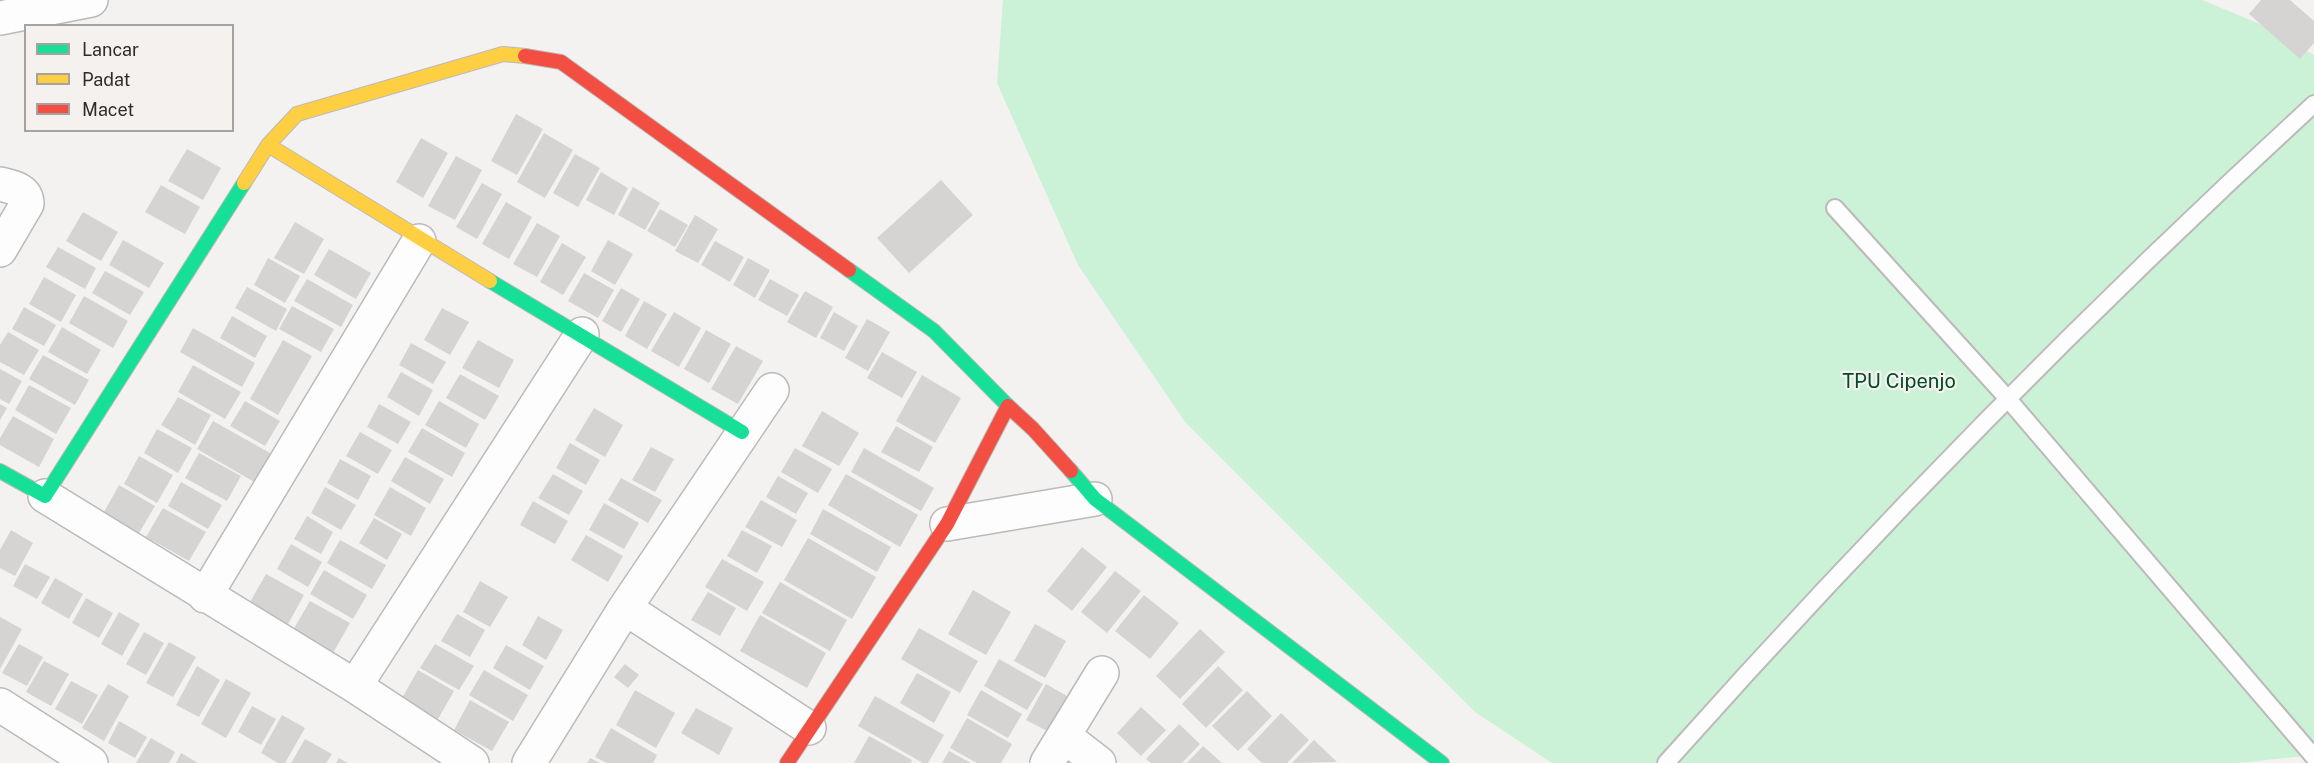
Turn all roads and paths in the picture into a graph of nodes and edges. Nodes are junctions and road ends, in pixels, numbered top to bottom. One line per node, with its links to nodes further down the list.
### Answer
1 (91, 0): 2 (street)
2 (0, 18)
3 (2314, 105): 11 (lane)
4 (268, 145): 7 (street); 12 (street); 15 (street)
5 (0, 184): 8 (street)
6 (1835, 207): 11 (lane)
7 (419, 241): 9 (street); 18 (street)
8 (0, 250)
9 (582, 334): 13 (street); 21 (street)
10 (772, 390): 13 (street)
11 (2008, 399): 25 (lane); 33 (lane)
12 (1008, 406): 16 (street); 17 (street)
13 (742, 432): 19 (street)
14 (0, 471): 15 (street)
15 (45, 496): 18 (street)
16 (1095, 499): 17 (street); 32 (street)
17 (947, 524): 23 (street)
18 (205, 596): 21 (street)
19 (625, 608): 23 (street); 28 (street)
20 (1102, 673): 24 (street)
21 (355, 687): 27 (street)
22 (0, 705): 26 (street)
23 (809, 728): 29 (street)
24 (1064, 736): 30 (street); 31 (street)
25 (2314, 758)
26 (91, 763)
27 (472, 763)
28 (529, 763)
29 (787, 763)
30 (1047, 763)
31 (1099, 763)
32 (1441, 763)
33 (1666, 763)

